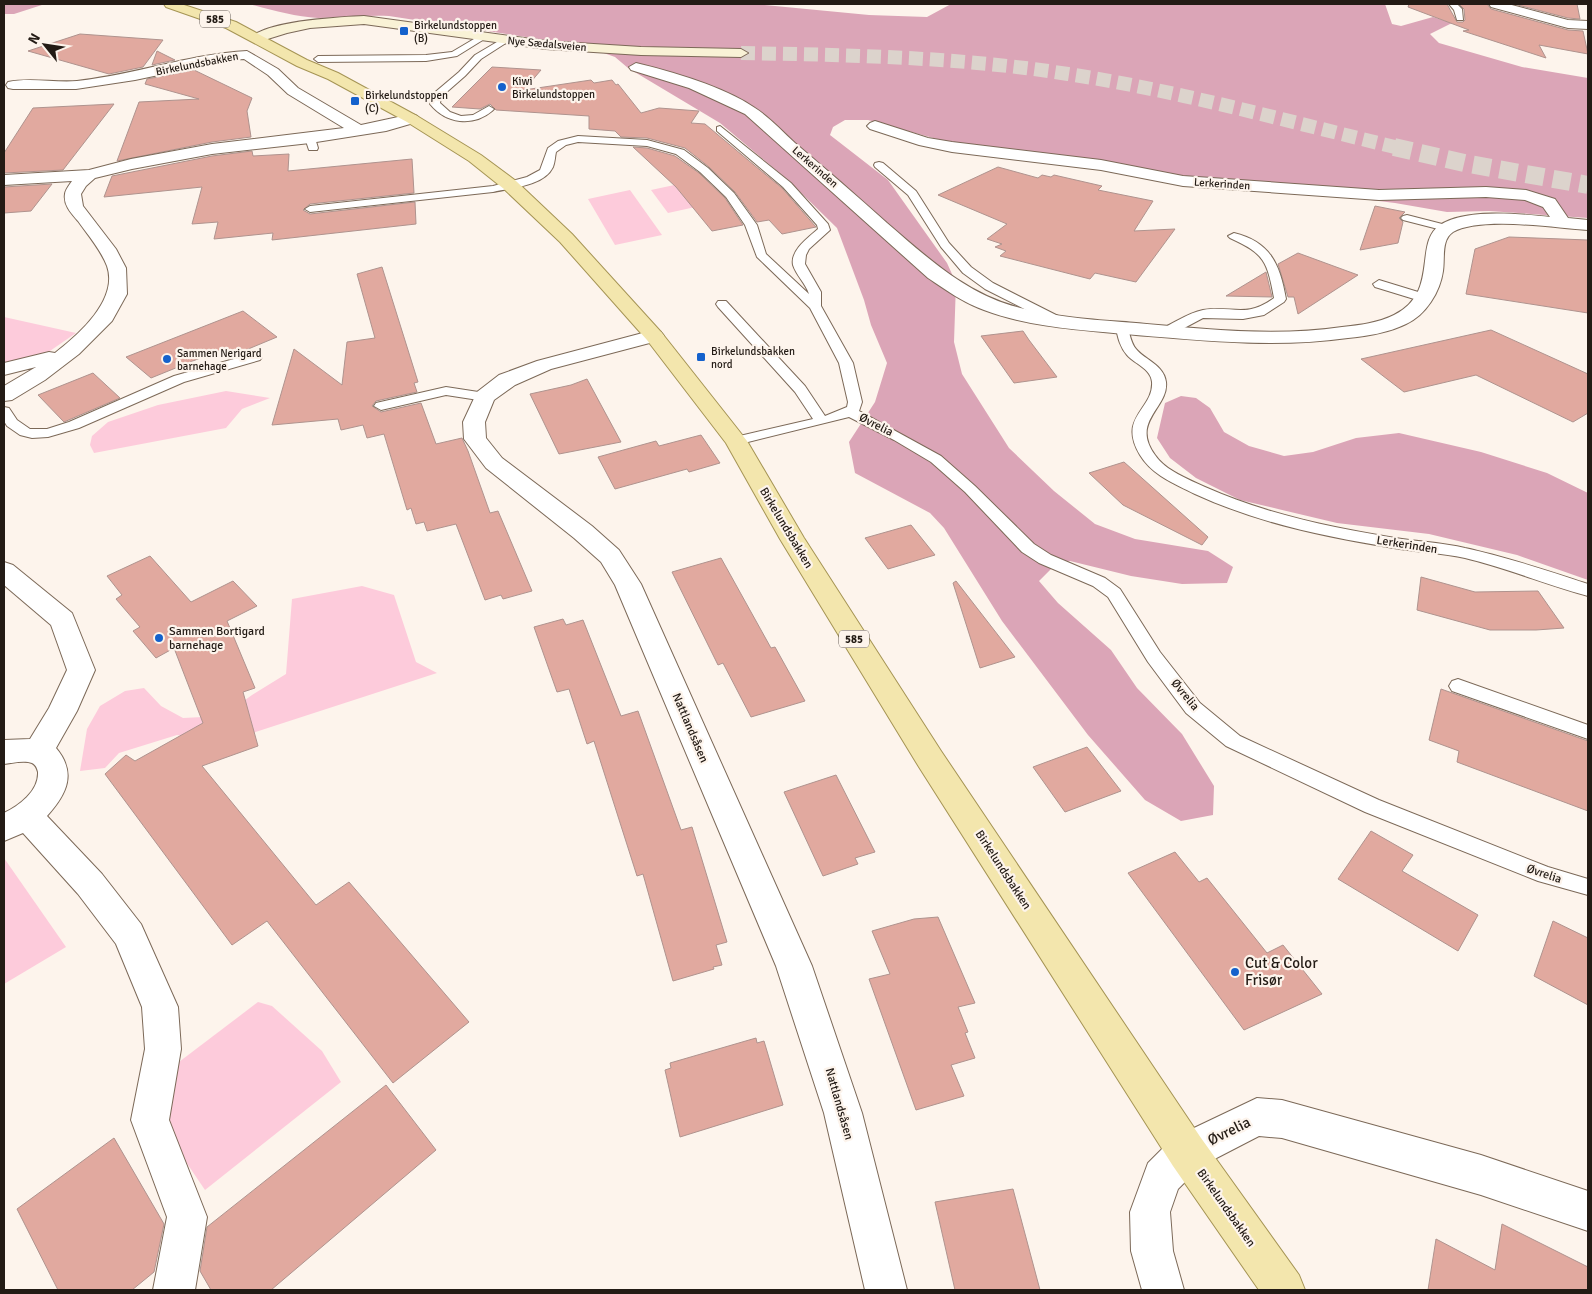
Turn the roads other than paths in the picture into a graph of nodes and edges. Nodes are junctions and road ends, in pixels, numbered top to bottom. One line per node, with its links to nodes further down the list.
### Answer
1 (170, 4): 9 (main road, 585)
2 (202, 4): 5 (main road, 585)
3 (1452, 4): 6 (lane)
4 (1495, 4): 8 (street)
5 (240, 16)
6 (1460, 18)
7 (258, 23): 10 (main road, 585)
8 (1588, 25)
9 (258, 38): 10 (main road, Nye Sædalsveien); 17 (main road, Birkelundsbakken / 585)
10 (286, 38): 11 (main road, Nye Sædalsveien); 17 (main road, Birkelundsbakken / 585)
11 (482, 38): 12 (main road, Nye Sædalsveien); 14 (lane)
12 (505, 41): 13 (main road, Nye Sædalsveien); 19 (lane)
13 (741, 53)
14 (454, 54): 15 (lane); 17 (lane)
15 (437, 63)
16 (636, 67): 38 (street, Lerkerinden)
17 (326, 68): 20 (main road, Birkelundsbakken / 585)
18 (13, 85): 23 (street, Birkelundsbakken)
19 (489, 109)
20 (412, 119): 23 (street); 27 (main road, Birkelundsbakken / 585)
21 (875, 126): 30 (street, Lerkerinden)
22 (720, 129): 37 (lane)
23 (358, 130): 25 (street)
24 (879, 165): 38 (lane)
25 (89, 175): 26 (street); 42 (street)
26 (4, 180)
27 (510, 185): 28 (lane); 37 (lane); 41 (main road, Birkelundsbakken / 585)
28 (310, 209)
29 (1407, 218): 32 (lane)
30 (1563, 223): 31 (street); 32 (street)
31 (1588, 225)
32 (1446, 228): 35 (street, Lerkerinden)
33 (1234, 236): 40 (lane)
34 (1379, 284): 35 (lane)
35 (1424, 298): 40 (street, Lerkerinden)
36 (722, 304): 50 (lane)
37 (815, 306): 49 (lane)
38 (1056, 320): 39 (street, Lerkerinden)
39 (1122, 328): 40 (street, Lerkerinden); 53 (lane, Lerkerinden)
40 (1168, 332)
41 (654, 336): 46 (street); 51 (main road, Birkelundsbakken / 585)
42 (72, 350): 44 (street); 45 (street)
43 (254, 357): 48 (lane)
44 (4, 369)
45 (7, 395)
46 (484, 397): 47 (lane); 63 (street, Nattlandsåsen)
47 (381, 406)
48 (4, 411)
49 (850, 412): 50 (lane); 59 (lane, Øvrelia)
50 (822, 421): 51 (lane)
51 (736, 441): 60 (main road, Birkelundsbakken / 585)
52 (4, 571): 57 (street)
53 (1588, 590)
54 (1458, 686): 55 (lane)
55 (1588, 732)
56 (4, 752): 57 (street)
57 (38, 752): 58 (street)
58 (15, 822): 62 (street)
59 (1586, 887)
60 (1187, 1152): 61 (street, Øvrelia); 64 (street, Øvrelia); 65 (main road, Birkelundsbakken / 585)
61 (1588, 1211)
62 (174, 1290)
63 (886, 1290)
64 (1163, 1290)
65 (1284, 1290)

